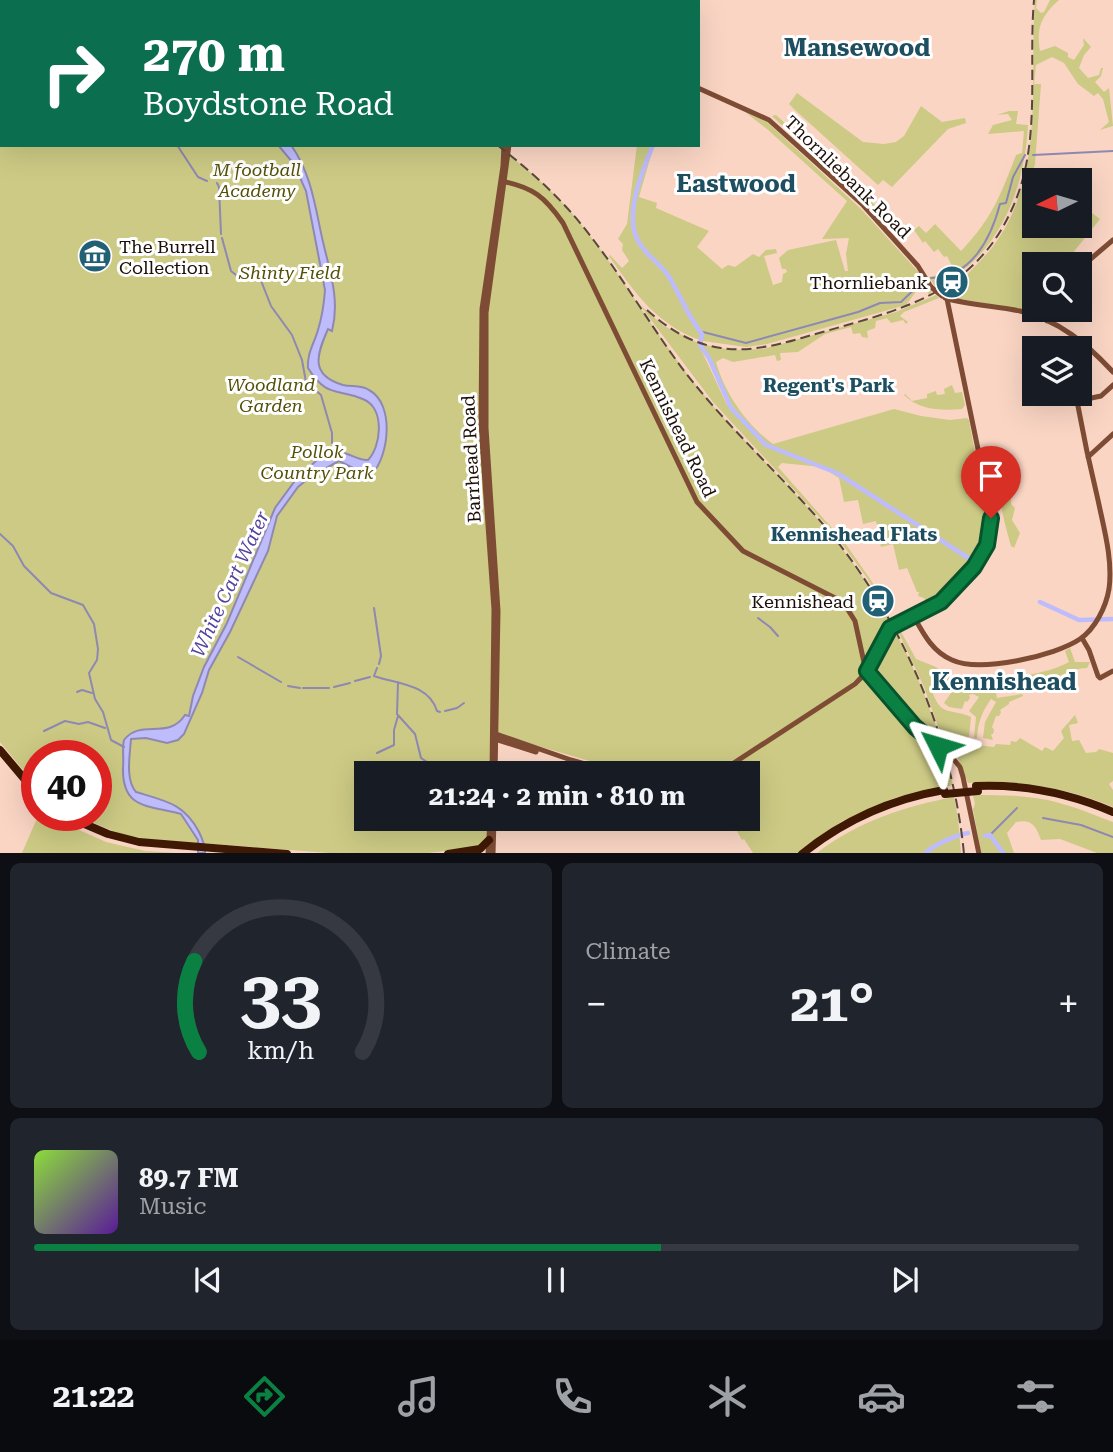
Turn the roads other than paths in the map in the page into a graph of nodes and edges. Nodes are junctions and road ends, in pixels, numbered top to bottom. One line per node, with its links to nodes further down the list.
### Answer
1 (700, 89): 6 (street, Thornliebank Road, bridge)
2 (506, 147): 3 (street, Barrhead Road)
3 (503, 181): 15 (street, Kennishead Road); 19 (street, Barrhead Road)
4 (1113, 240): 5 (street)
5 (1092, 258)
6 (945, 297): 7 (street); 13 (street)
7 (1022, 312)
8 (1049, 322): 9 (street)
9 (1113, 372)
10 (1113, 385): 12 (street)
11 (1113, 434): 12 (street)
12 (1088, 457): 14 (street)
13 (914, 617): 14 (street); 16 (street)
14 (1082, 638): 18 (street)
15 (861, 658): 16 (street); 17 (street, Kennishead Road)
16 (873, 660): 17 (street)
17 (867, 671): 25 (street); 43 (street, Kennishead Road, bridge)
18 (1113, 671)
19 (495, 737): 22 (street, Barrhead Road); 23 (street); 24 (street)
20 (0, 750): 26 (highway)
21 (0, 758): 27 (highway)
22 (494, 761)
23 (562, 761)
24 (574, 761)
25 (737, 761)
26 (21, 775)
27 (21, 782)
28 (945, 792): 29 (highway, bridge); 41 (highway); 42 (highway)
29 (1113, 814)
30 (87, 831): 35 (highway)
31 (100, 831): 35 (highway)
32 (490, 831): 34 (street)
33 (491, 831): 40 (street)
34 (489, 841): 36 (highway); 40 (street)
35 (190, 849): 37 (highway)
36 (472, 851): 39 (highway); 40 (highway)
37 (215, 852): 38 (highway)
38 (287, 853)
39 (448, 853)
40 (489, 853)
41 (802, 853)
42 (809, 853)
43 (979, 853)

